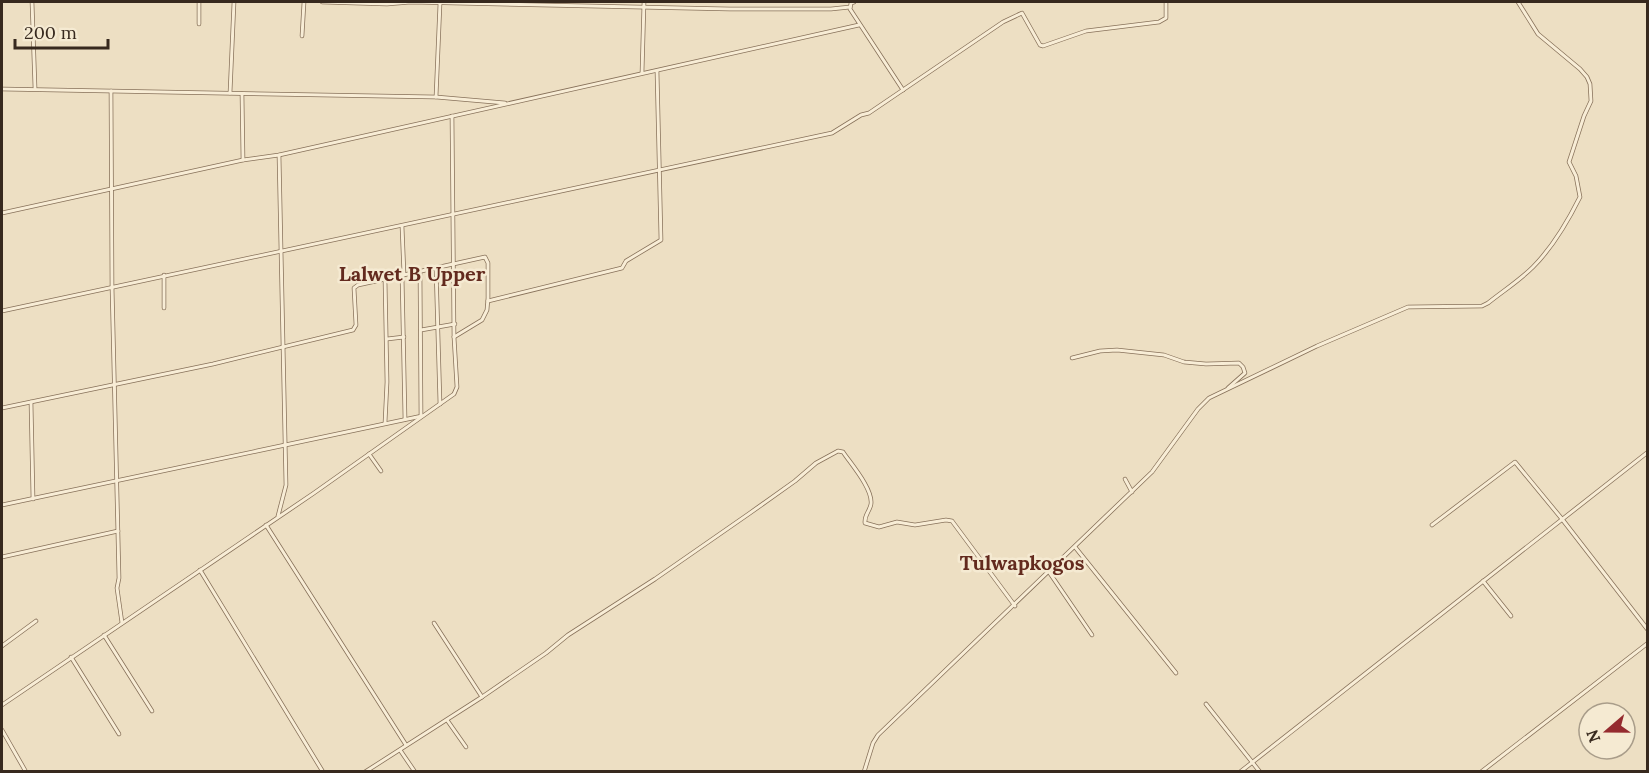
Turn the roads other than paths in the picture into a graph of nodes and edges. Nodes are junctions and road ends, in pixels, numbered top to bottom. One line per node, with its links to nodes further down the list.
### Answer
1 (32, 2): 17 (street)
2 (199, 2): 12 (street)
3 (234, 2): 21 (street)
4 (304, 2): 14 (street)
5 (322, 2): 6 (street)
6 (440, 2): 10 (street); 23 (street)
7 (854, 2): 11 (street)
8 (1166, 2): 19 (street)
9 (1518, 2): 53 (street)
10 (644, 4): 11 (street); 16 (street)
11 (850, 7): 13 (street)
12 (199, 24)
13 (859, 25): 15 (street); 19 (street)
14 (302, 36)
15 (657, 71): 16 (street); 28 (street)
16 (642, 73): 24 (street)
17 (35, 88): 18 (street); 20 (street)
18 (2, 89)
19 (903, 90): 28 (street)
20 (111, 91): 21 (street); 29 (street)
21 (230, 93): 22 (street)
22 (242, 94): 23 (street); 27 (street)
23 (436, 97): 24 (street)
24 (507, 103): 25 (street)
25 (452, 116): 26 (street); 31 (street)
26 (279, 155): 27 (street); 33 (street)
27 (243, 160): 29 (street)
28 (659, 169): 31 (street); 41 (street)
29 (112, 189): 30 (street); 40 (street)
30 (2, 213)
31 (454, 213): 32 (street); 34 (street)
32 (402, 225): 33 (street); 38 (street)
33 (281, 251): 37 (street); 50 (street)
34 (454, 264): 35 (street); 41 (street); 44 (street)
35 (436, 268): 36 (street); 45 (street)
36 (420, 272): 38 (street); 46 (street)
37 (164, 275): 40 (street); 42 (street)
38 (403, 275): 39 (street); 47 (street)
39 (385, 279): 49 (street); 50 (street)
40 (112, 286): 43 (street); 52 (street)
41 (488, 301): 48 (street)
42 (164, 308)
43 (2, 311)
44 (454, 324): 45 (street); 48 (street)
45 (437, 326): 46 (street); 55 (street)
46 (420, 330): 57 (street)
47 (404, 337): 49 (street); 58 (street)
48 (454, 337): 55 (street)
49 (387, 339): 59 (street)
50 (282, 348): 52 (street); 60 (street)
51 (1072, 358): 53 (street)
52 (115, 385): 54 (street); 65 (street)
53 (1225, 390): 66 (street)
54 (31, 401): 56 (street); 67 (street)
55 (440, 404): 57 (street)
56 (2, 408)
57 (423, 416): 58 (street); 62 (street)
58 (405, 419): 59 (street)
59 (385, 423): 60 (street)
60 (285, 445): 65 (street); 69 (street)
61 (1647, 452): 70 (street)
62 (369, 454): 63 (street); 69 (street)
63 (381, 471)
64 (1125, 479): 66 (street)
65 (117, 480): 67 (street); 73 (street)
66 (1132, 492): 74 (street)
67 (33, 499): 68 (street)
68 (2, 505)
69 (278, 518): 71 (street)
70 (1562, 519): 72 (street); 78 (street); 84 (street)
71 (266, 525): 76 (street); 98 (street)
72 (1432, 525)
73 (118, 531): 75 (street); 82 (street)
74 (1075, 547): 77 (street); 90 (street)
75 (2, 557)
76 (200, 570): 82 (street); 103 (street)
77 (1049, 572): 79 (street); 86 (street)
78 (1483, 581): 80 (street); 101 (street)
79 (1015, 606): 91 (street); 106 (street)
80 (1511, 616)
81 (36, 621): 88 (street)
82 (122, 623): 85 (street)
83 (434, 623): 91 (street)
84 (1647, 630)
85 (104, 635): 89 (street); 94 (street)
86 (1092, 635)
87 (1647, 643): 109 (street)
88 (2, 646)
89 (70, 657): 93 (street); 97 (street)
90 (1176, 673)
91 (482, 697): 95 (street)
92 (1206, 704): 101 (street)
93 (2, 705)
94 (152, 711)
95 (447, 720): 98 (street); 99 (street)
96 (2, 730): 102 (street)
97 (119, 734)
98 (406, 745): 100 (street)
99 (466, 747)
100 (400, 750): 104 (street); 105 (street)
101 (1252, 762): 107 (street); 108 (street)
102 (26, 771)
103 (323, 771)
104 (365, 771)
105 (415, 771)
106 (864, 771)
107 (1240, 771)
108 (1260, 771)
109 (1481, 771)

